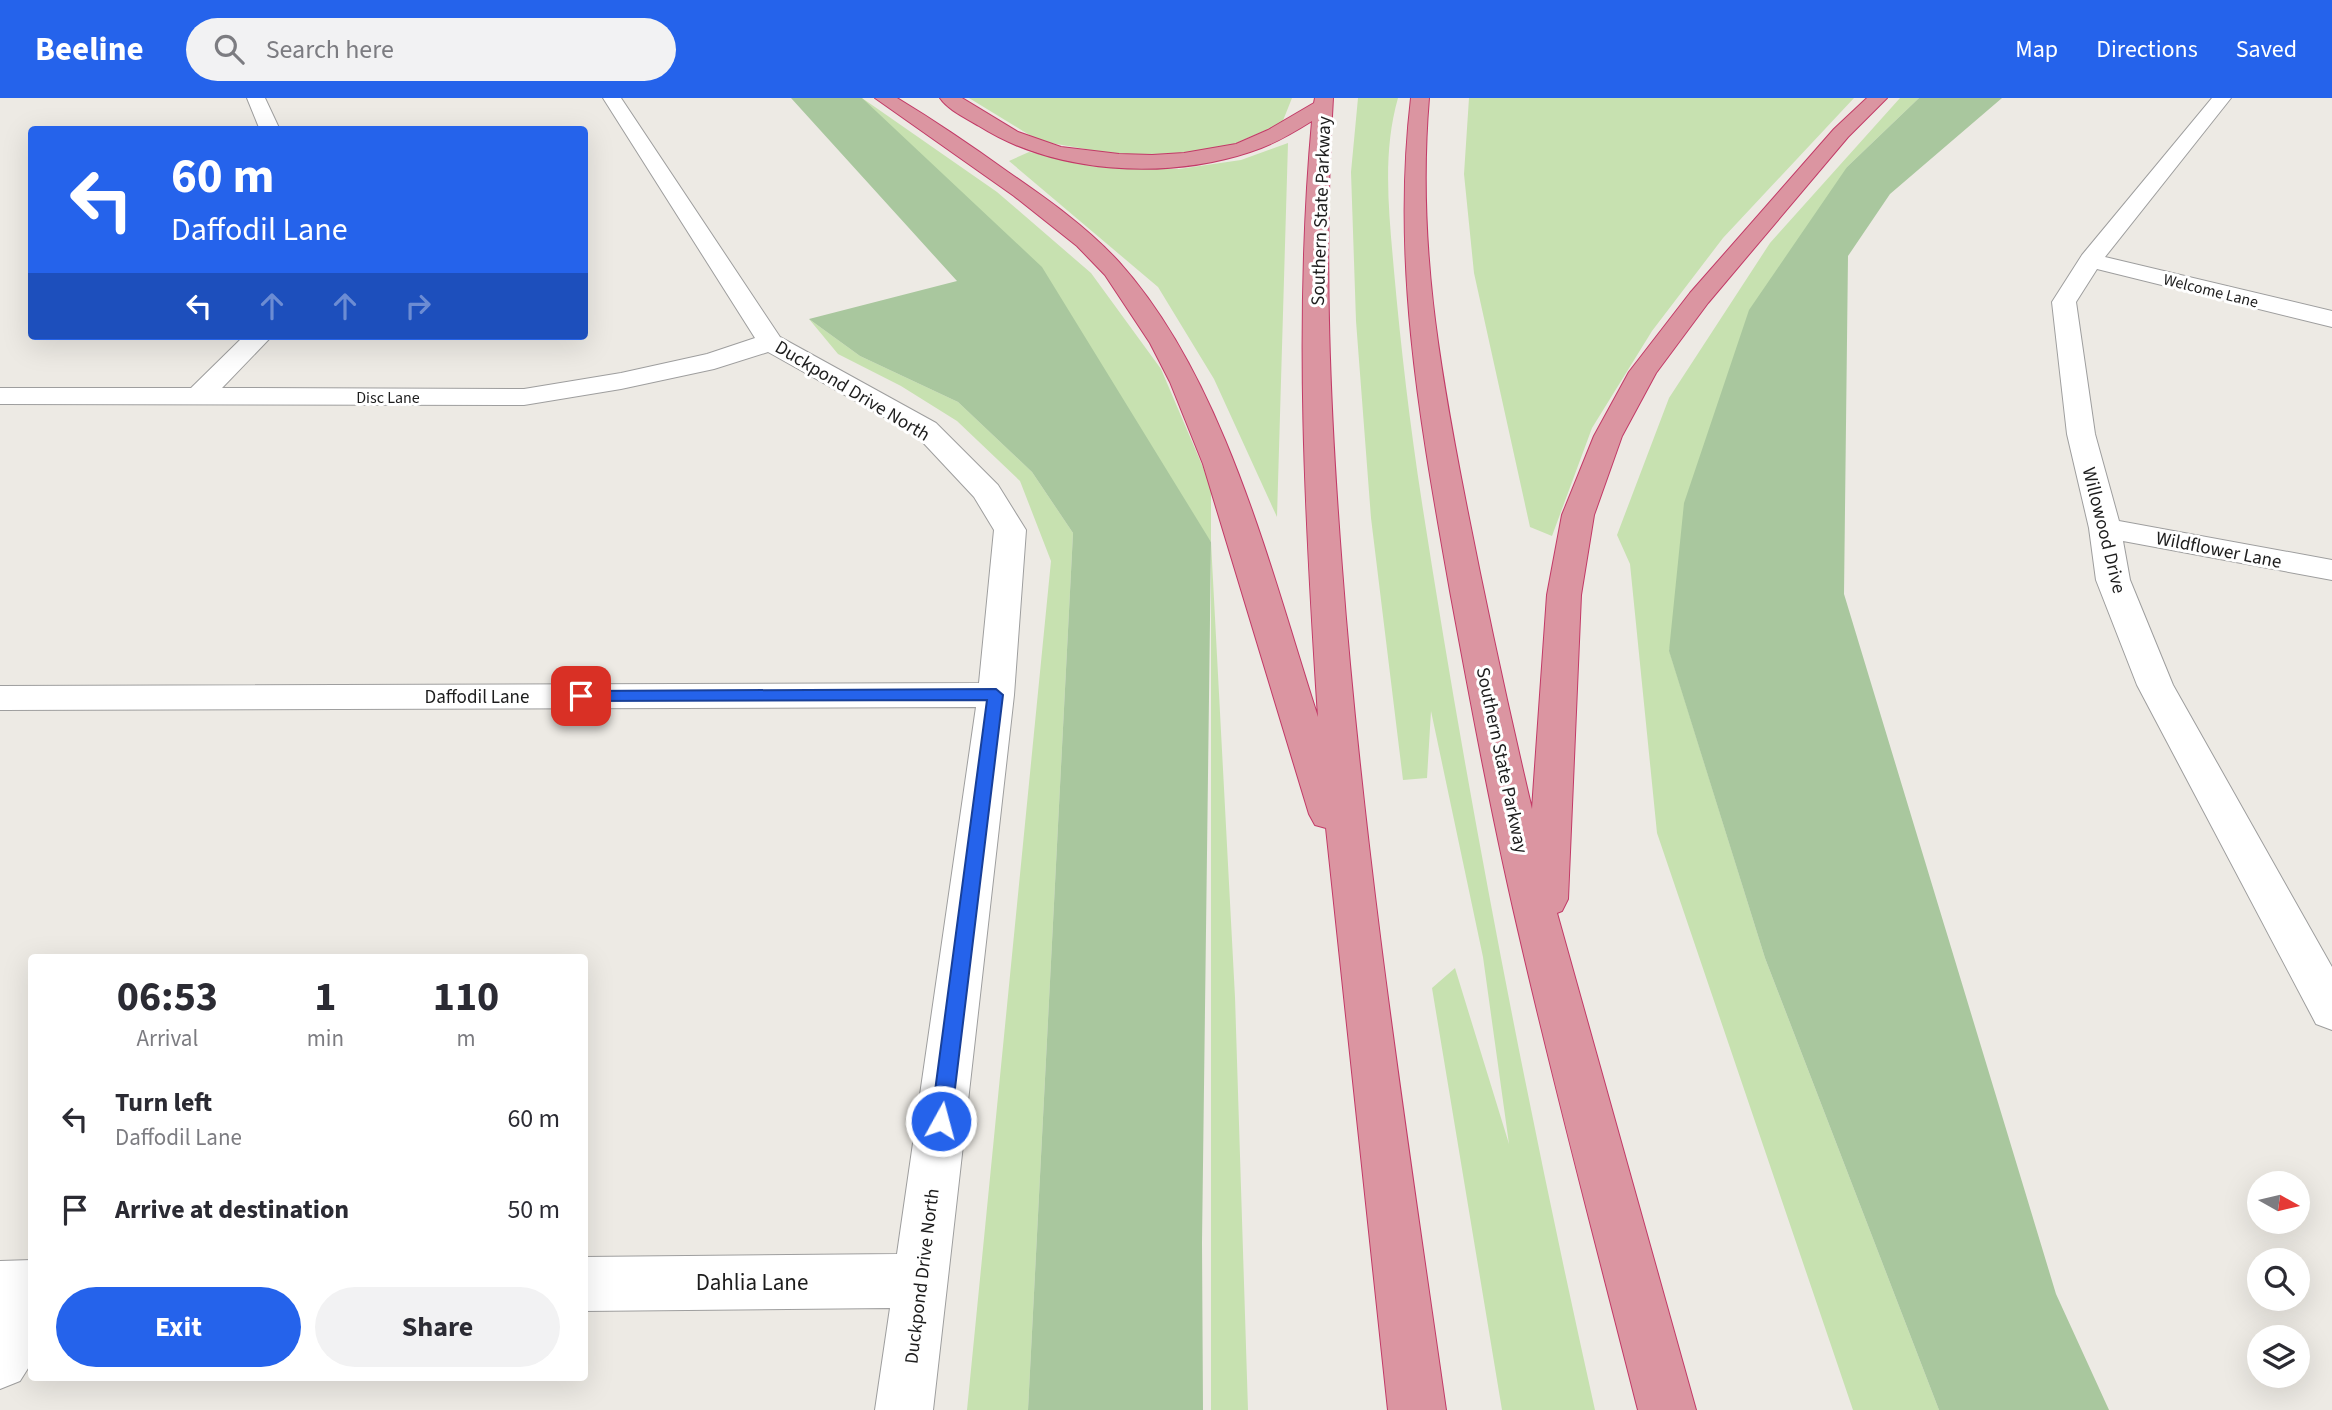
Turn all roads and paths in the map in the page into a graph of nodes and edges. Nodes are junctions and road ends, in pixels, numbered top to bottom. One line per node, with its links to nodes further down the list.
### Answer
1 (256, 98): 10 (street)
2 (612, 98): 14 (street, Duckpond Drive North)
3 (884, 98): 9 (highway)
4 (949, 98): 8 (highway)
5 (1420, 98): 22 (highway, Southern State Parkway)
6 (1878, 98): 22 (highway)
7 (2222, 98): 11 (street, Willowood Drive)
8 (1324, 102): 21 (highway, Southern State Parkway)
9 (904, 107): 21 (highway)
10 (268, 126)
11 (2090, 260): 12 (street, Welcome Lane); 17 (street, Willowood Drive)
12 (2332, 319)
13 (254, 340): 16 (street)
14 (770, 342): 16 (street, Disc Lane); 19 (street, Duckpond Drive North)
15 (0, 396): 16 (street, Disc Lane)
16 (199, 396)
17 (2105, 528): 18 (street, Wildflower Lane); 23 (street, Willowood Drive)
18 (2332, 570)
19 (996, 695): 20 (street, Daffodil Lane); 24 (street, Duckpond Drive North)
20 (0, 698)
21 (1351, 888): 31 (highway, Southern State Parkway)
22 (1544, 946): 32 (highway, Southern State Parkway)
23 (2332, 1010)
24 (920, 1281): 25 (street, Dahlia Lane); 30 (street, Duckpond Drive North)
25 (588, 1284)
26 (0, 1287): 27 (street)
27 (28, 1287)
28 (28, 1316): 29 (street)
29 (0, 1361)
30 (904, 1410)
31 (1417, 1410)
32 (1667, 1410)

